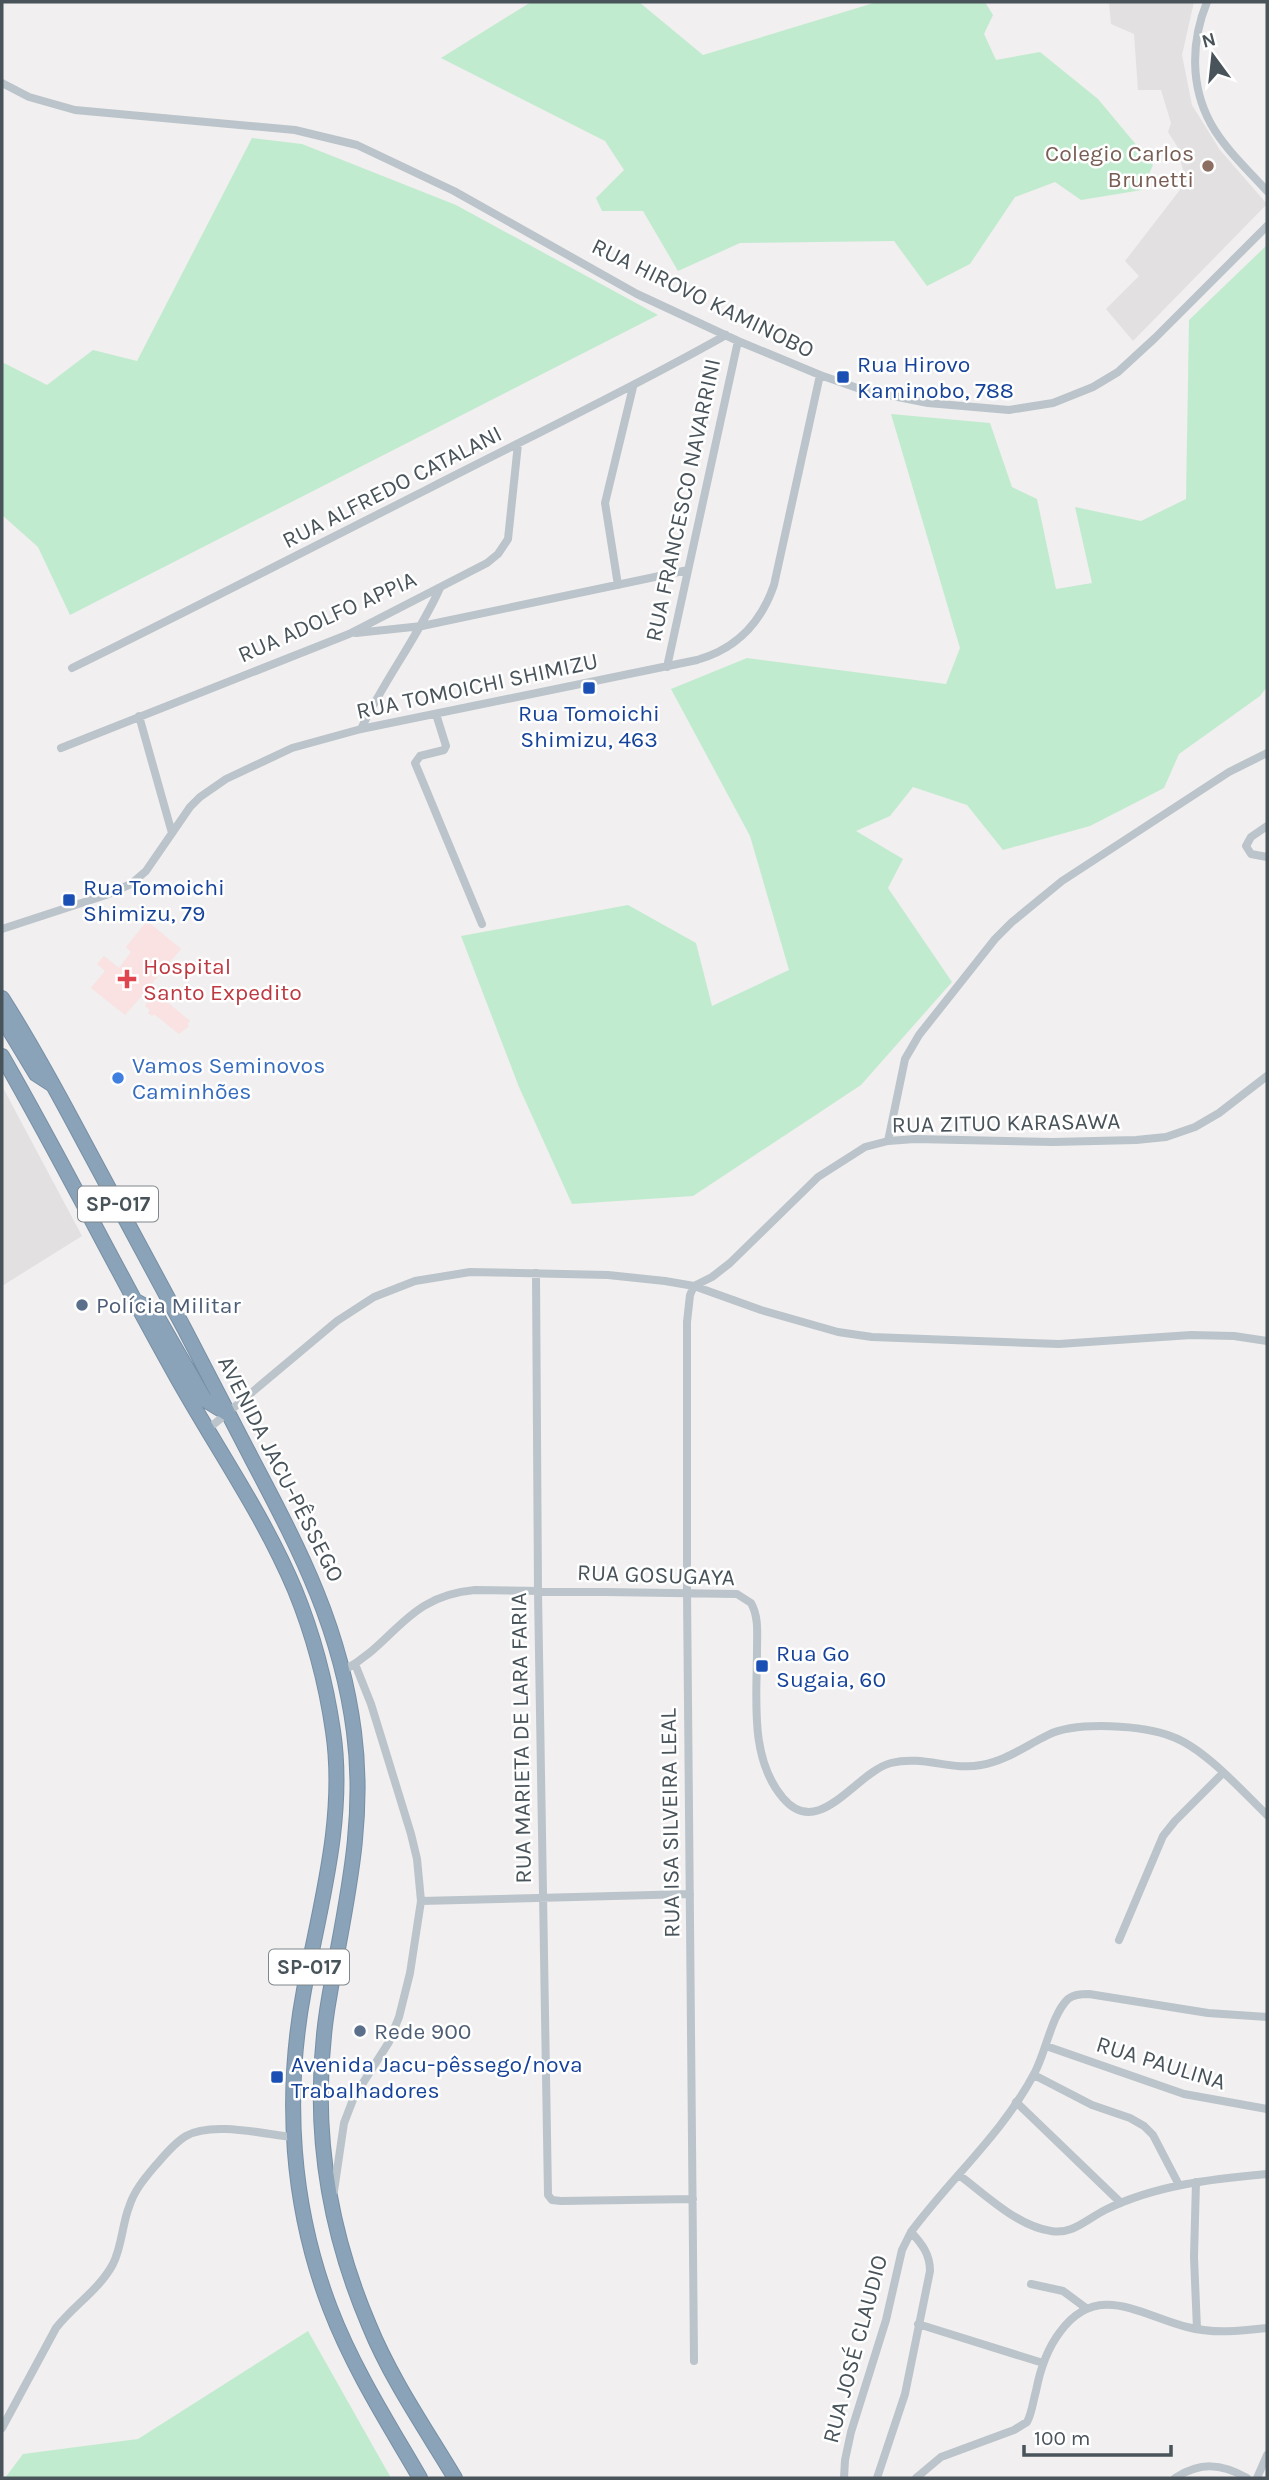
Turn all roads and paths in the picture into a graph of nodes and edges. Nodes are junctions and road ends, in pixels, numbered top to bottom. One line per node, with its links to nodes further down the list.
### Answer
1 (1207, 2): 3 (street)
2 (2, 83): 5 (street, RUA HIROVO KAMINOBO)
3 (1267, 191)
4 (1267, 226): 7 (street, RUA HIROVO KAMINOBO)
5 (726, 335): 6 (street, RUA HIROVO KAMINOBO); 8 (street, RUA ALFREDO CATALANI)
6 (737, 341): 7 (street, RUA HIROVO KAMINOBO); 10 (street, RUA FRANCESCO NAVARRINI)
7 (820, 375): 15 (street, RUA TOMOICHI SHIMIZU)
8 (632, 387): 9 (street, RUA ALFREDO CATALANI); 11 (street)
9 (518, 444): 12 (street, RUA ADOLFO APPIA); 16 (street, RUA ALFREDO CATALANI)
10 (688, 570): 11 (street); 15 (street, RUA FRANCESCO NAVARRINI)
11 (618, 585): 13 (street)
12 (440, 588): 13 (street); 14 (street, RUA ADOLFO APPIA)
13 (422, 625): 14 (street); 19 (street)
14 (349, 634): 18 (street, RUA ADOLFO APPIA)
15 (667, 667): 17 (street, RUA TOMOICHI SHIMIZU)
16 (72, 668)
17 (436, 713): 19 (street, RUA TOMOICHI SHIMIZU); 25 (street)
18 (139, 716): 20 (street, RUA ADOLFO APPIA); 23 (street)
19 (362, 729): 23 (street, RUA TOMOICHI SHIMIZU)
20 (61, 748)
21 (1267, 753): 32 (street)
22 (1267, 826): 24 (street)
23 (172, 832): 26 (street, RUA TOMOICHI SHIMIZU)
24 (1267, 857)
25 (482, 924)
26 (2, 929)
27 (2, 998): 31 (highway, AVENIDA JACU-PÊSSEGO / SP-017)
28 (2, 1018): 31 (highway)
29 (2, 1056): 35 (highway, AVENIDA JACU-PÊSSEGO / SP-017)
30 (1267, 1076): 32 (street, RUA ZITUO KARASAWA)
31 (54, 1086): 37 (highway, AVENIDA JACU-PÊSSEGO / SP-017)
32 (888, 1141): 34 (street, RUA ZITUO KARASAWA)
33 (536, 1273): 34 (street); 37 (street); 41 (street, RUA MARIETA DE LARA FARIA)
34 (694, 1286): 36 (street); 42 (street, RUA ISA SILVEIRA LEAL)
35 (134, 1300): 37 (highway); 38 (highway, AVENIDA JACU-PÊSSEGO / SP-017)
36 (1267, 1341)
37 (228, 1413): 38 (street); 40 (highway, AVENIDA JACU-PÊSSEGO / SP-017)
38 (206, 1430): 39 (highway, AVENIDA JACU-PÊSSEGO / SP-017)
39 (220, 1454): 40 (highway); 55 (highway, AVENIDA JACU-PÊSSEGO / SP-017)
40 (285, 1521): 43 (highway, AVENIDA JACU-PÊSSEGO / SP-017)
41 (538, 1592): 42 (street, RUA GOSUGAYA); 43 (street, RUA GOSUGAYA); 47 (street, RUA MARIETA DE LARA FARIA)
42 (687, 1592): 44 (street, RUA GOSUGAYA); 46 (street, RUA ISA SILVEIRA LEAL)
43 (349, 1667): 48 (street); 62 (highway, AVENIDA JACU-PÊSSEGO / SP-017)
44 (1223, 1773): 45 (street, RUA GOSUGAYA); 49 (street)
45 (1267, 1815)
46 (690, 1894): 47 (street); 60 (street, RUA ISA SILVEIRA LEAL)
47 (542, 1897): 48 (street); 60 (street, RUA MARIETA DE LARA FARIA)
48 (421, 1901): 62 (street)
49 (1119, 1940)
50 (1267, 2017): 51 (street, RUA JOSÉ CLAUDIO)
51 (1046, 2046): 52 (street, RUA JOSÉ CLAUDIO); 54 (street, RUA PAULINA)
52 (1034, 2075): 53 (street, RUA JOSÉ CLAUDIO); 59 (street)
53 (1016, 2102): 57 (street, RUA JOSÉ CLAUDIO); 61 (street)
54 (1267, 2109)
55 (292, 2137): 71 (street); 73 (highway, AVENIDA JACU-PÊSSEGO / SP-017)
56 (1267, 2174): 58 (street)
57 (959, 2175): 61 (street); 63 (street, RUA JOSÉ CLAUDIO)
58 (1196, 2182): 59 (street); 67 (street)
59 (1179, 2185): 61 (street)
60 (693, 2199): 69 (street, RUA ISA SILVEIRA LEAL)
61 (1121, 2203)
62 (333, 2216): 74 (highway, AVENIDA JACU-PÊSSEGO / SP-017)
63 (911, 2232): 66 (street, RUA JOSÉ CLAUDIO); 75 (street, RUA JOSÉ CLAUDIO)
64 (1031, 2284): 65 (street)
65 (1086, 2308): 67 (street); 70 (street)
66 (918, 2324): 70 (street); 76 (street, RUA JOSÉ CLAUDIO)
67 (1197, 2329): 68 (street)
68 (1267, 2329)
69 (694, 2361)
70 (1043, 2364): 77 (street)
71 (2, 2428)
72 (1267, 2455): 80 (street)
73 (420, 2478)
74 (455, 2478)
75 (844, 2478)
76 (877, 2478)
77 (916, 2478)
78 (1175, 2478): 79 (street)
79 (1247, 2478)
80 (1257, 2478)

